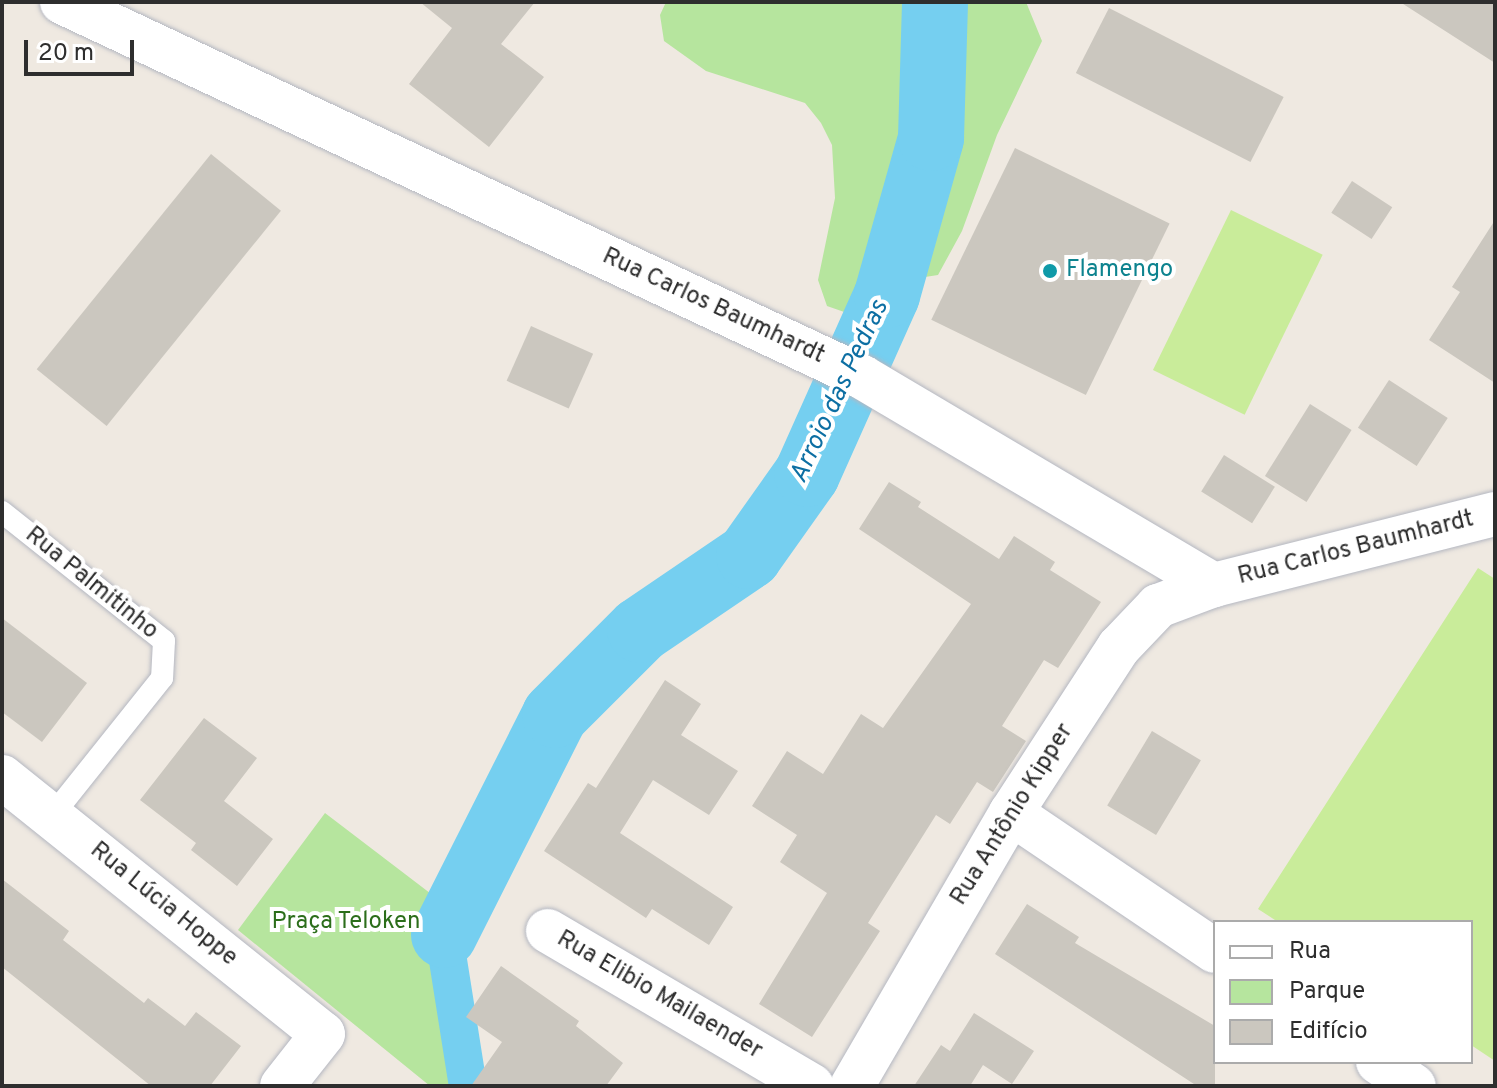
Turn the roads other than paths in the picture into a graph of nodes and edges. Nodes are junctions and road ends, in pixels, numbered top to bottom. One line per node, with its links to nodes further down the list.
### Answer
1 (62, 2): 4 (street, Rua Carlos Baumhardt)
2 (2, 512): 7 (lane, Rua Palmitinho)
3 (1495, 514): 4 (street, Rua Carlos Baumhardt)
4 (1214, 585): 6 (street, Rua Antônio Kipper)
5 (2, 777): 7 (street, Rua Lúcia Hoppe)
6 (1011, 813): 9 (street); 13 (street, Rua Antônio Kipper)
7 (52, 816): 11 (street, Rua Lúcia Hoppe)
8 (548, 931): 12 (street, Rua Elibio Mailaender)
9 (1213, 950)
10 (1381, 1064): 14 (street)
11 (282, 1086)
12 (812, 1086)
13 (852, 1086)
14 (1414, 1086)

